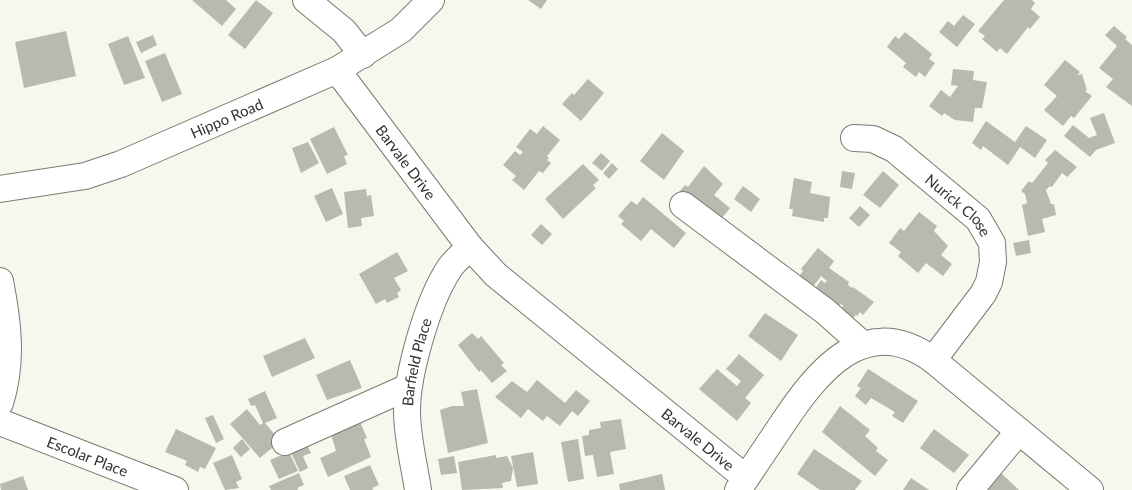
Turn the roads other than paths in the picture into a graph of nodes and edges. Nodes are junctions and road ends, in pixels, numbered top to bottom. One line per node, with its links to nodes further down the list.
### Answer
1 (306, 0): 3 (street)
2 (431, 0): 3 (street, Hippo Road)
3 (363, 55): 4 (street, Hippo Road)
4 (338, 70): 6 (street, Hippo Road); 8 (street, Barvale Drive)
5 (854, 138): 11 (street, Nurick Close)
6 (0, 189)
7 (683, 206): 10 (street)
8 (470, 247): 12 (street, Barfield Place); 17 (street, Barvale Drive)
9 (0, 281): 13 (street)
10 (863, 345): 11 (street, Barvale Drive); 17 (street, Barvale Drive)
11 (933, 360): 15 (street, Barvale Drive)
12 (408, 388): 16 (street); 19 (street, Barfield Place)
13 (0, 403)
14 (0, 422): 18 (street, Escolar Place)
15 (1019, 431): 20 (street); 21 (street, Barvale Drive)
16 (285, 442)
17 (742, 484)
18 (175, 490)
19 (418, 490)
20 (970, 490)
21 (1090, 490)

